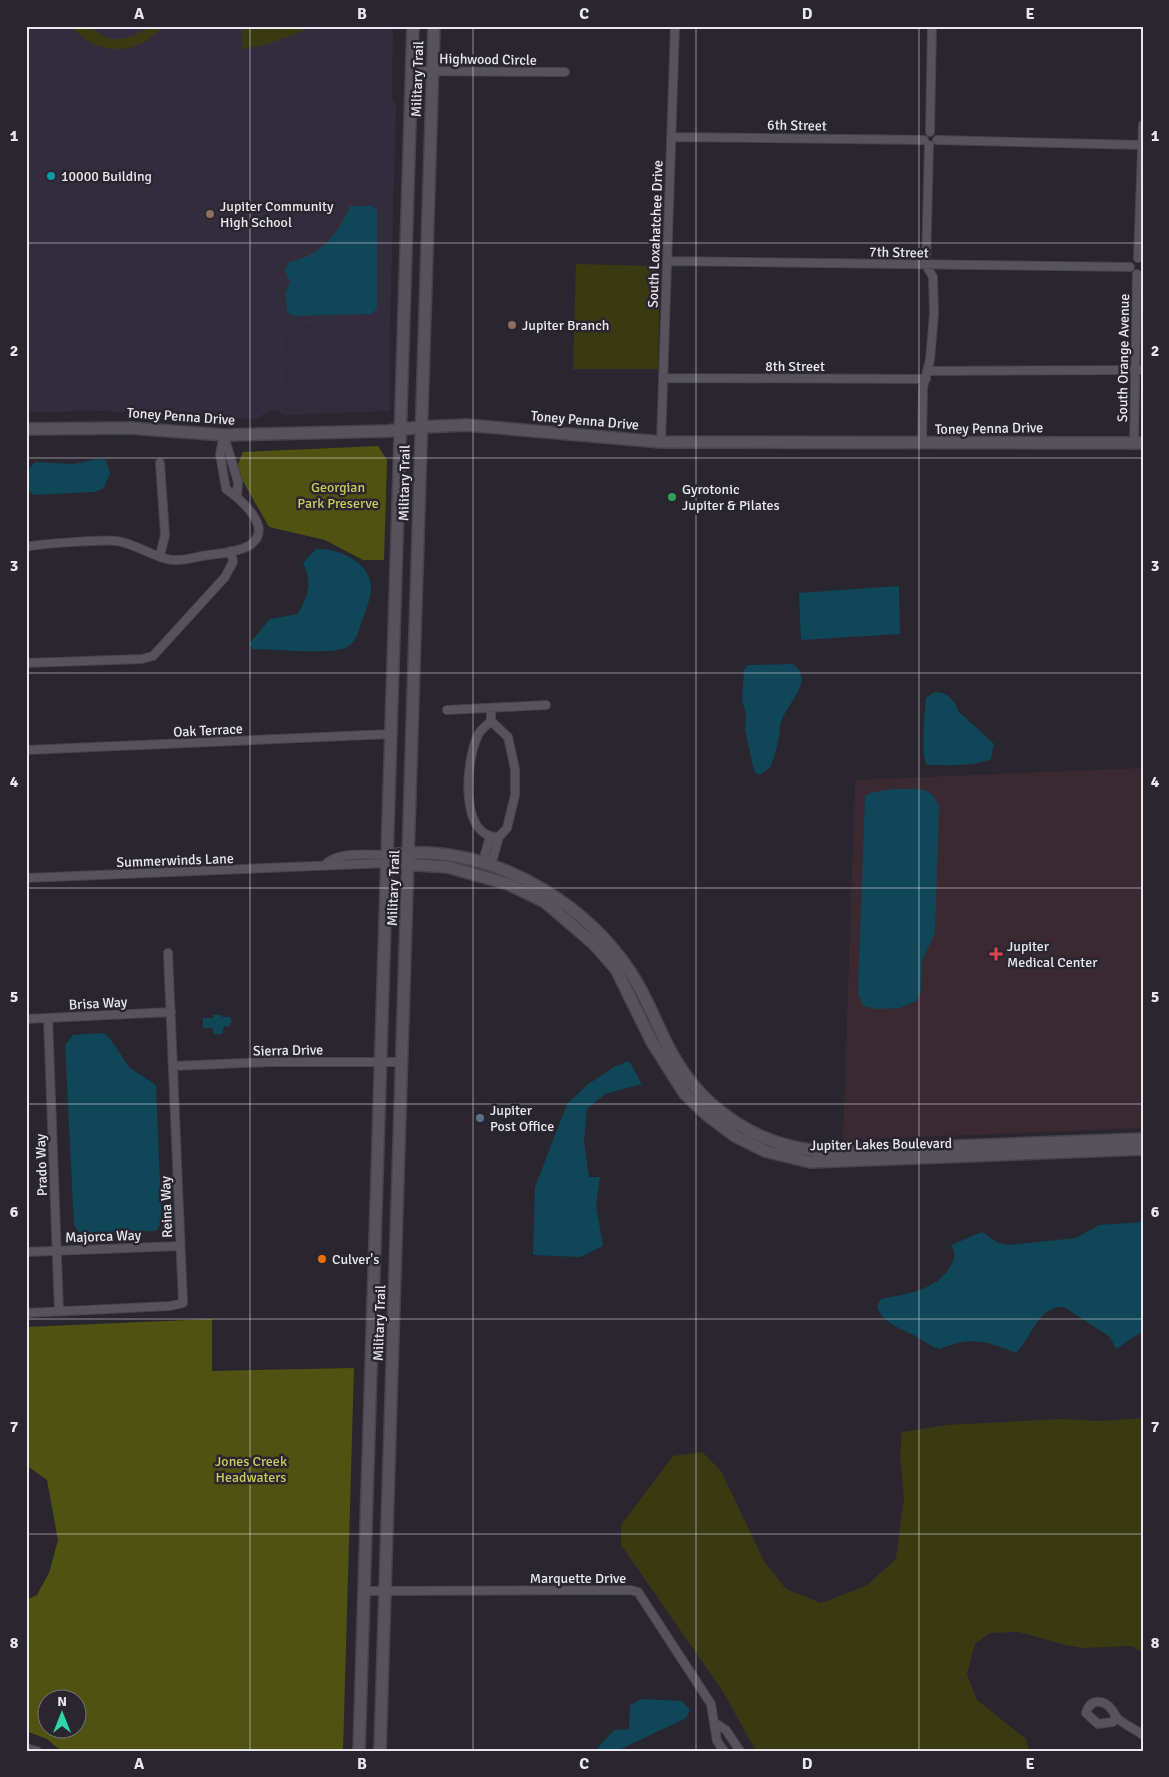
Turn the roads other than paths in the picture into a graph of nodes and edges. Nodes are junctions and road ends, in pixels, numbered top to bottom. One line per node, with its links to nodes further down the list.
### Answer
1 (413, 26): 5 (main road, Military Trail)
2 (434, 26): 6 (main road, Military Trail)
3 (675, 26): 10 (street, South Loxahatchee Drive)
4 (932, 26): 9 (street)
5 (412, 70): 6 (street, Highwood Circle); 24 (main road, Military Trail)
6 (432, 71): 7 (street, Highwood Circle); 22 (main road, Military Trail)
7 (565, 72)
8 (1143, 125): 13 (street)
9 (930, 132): 11 (street); 12 (street)
10 (671, 136): 12 (street, 6th Street); 15 (street, South Loxahatchee Drive)
11 (936, 140): 12 (street); 13 (street)
12 (926, 142): 16 (street)
13 (1142, 145): 14 (street)
14 (1140, 259): 17 (street)
15 (667, 261): 16 (street, 7th Street); 21 (street, South Loxahatchee Drive)
16 (926, 265): 17 (street, 7th Street); 20 (street)
17 (1130, 267): 18 (street)
18 (1140, 273): 19 (street, South Orange Avenue)
19 (1139, 370): 20 (street, 8th Street); 28 (street, South Orange Avenue)
20 (927, 375): 21 (street, 8th Street); 27 (street)
21 (665, 378): 26 (street, South Loxahatchee Drive)
22 (421, 427): 24 (main road, Toney Penna Drive); 26 (main road, Toney Penna Drive); 44 (main road, Military Trail)
23 (26, 429): 25 (main road, Toney Penna Drive)
24 (399, 430): 25 (main road, Toney Penna Drive); 39 (main road, Military Trail)
25 (224, 435): 30 (street); 30 (street)
26 (661, 442): 27 (main road, Toney Penna Drive)
27 (922, 443): 28 (main road, Toney Penna Drive)
28 (1138, 443)
29 (160, 463): 33 (street)
30 (237, 496): 32 (street)
31 (26, 547): 33 (street)
32 (231, 551): 33 (street); 34 (street)
33 (160, 556)
34 (26, 663)
35 (546, 704): 36 (street)
36 (491, 708): 37 (street); 38 (street)
37 (447, 710)
38 (491, 721): 41 (street); 42 (street)
39 (391, 734): 40 (street, Oak Terrace); 43 (main road, Military Trail)
40 (26, 750)
41 (490, 837): 42 (street); 45 (street)
42 (499, 837): 45 (street)
43 (387, 859): 44 (main road, Jupiter Lakes Boulevard); 46 (street, Summerwinds Lane); 51 (main road, Military Trail)
44 (408, 859): 45 (main road, Jupiter Lakes Boulevard); 52 (main road, Military Trail); 55 (main road, Jupiter Lakes Boulevard)
45 (486, 865): 54 (main road, Jupiter Lakes Boulevard)
46 (26, 878)
47 (168, 953): 48 (street, Reina Way)
48 (171, 1012): 49 (street, Brisa Way); 53 (street, Reina Way)
49 (48, 1018): 50 (street, Brisa Way); 57 (street, Prado Way)
50 (26, 1019)
51 (381, 1061): 52 (street, Sierra Drive); 53 (street, Sierra Drive); 62 (main road, Military Trail)
52 (402, 1062): 61 (main road, Military Trail)
53 (174, 1066): 56 (street, Reina Way)
54 (1143, 1139)
55 (1143, 1150)
56 (180, 1246): 57 (street, Majorca Way); 59 (street, Reina Way)
57 (57, 1250): 58 (street, Majorca Way); 59 (street, Prado Way)
58 (26, 1252)
59 (59, 1311): 60 (street, Reina Way)
60 (26, 1313)
61 (386, 1590): 62 (street, Marquette Drive); 64 (street, Marquette Drive); 69 (main road, Military Trail)
62 (365, 1591): 68 (main road, Military Trail)
63 (1116, 1716): 65 (street)
64 (715, 1723): 70 (street, Marquette Drive); 71 (street, Marquette Drive)
65 (1143, 1736)
66 (26, 1748): 67 (street)
67 (37, 1751)
68 (359, 1751)
69 (380, 1751)
70 (724, 1751)
71 (740, 1751)

